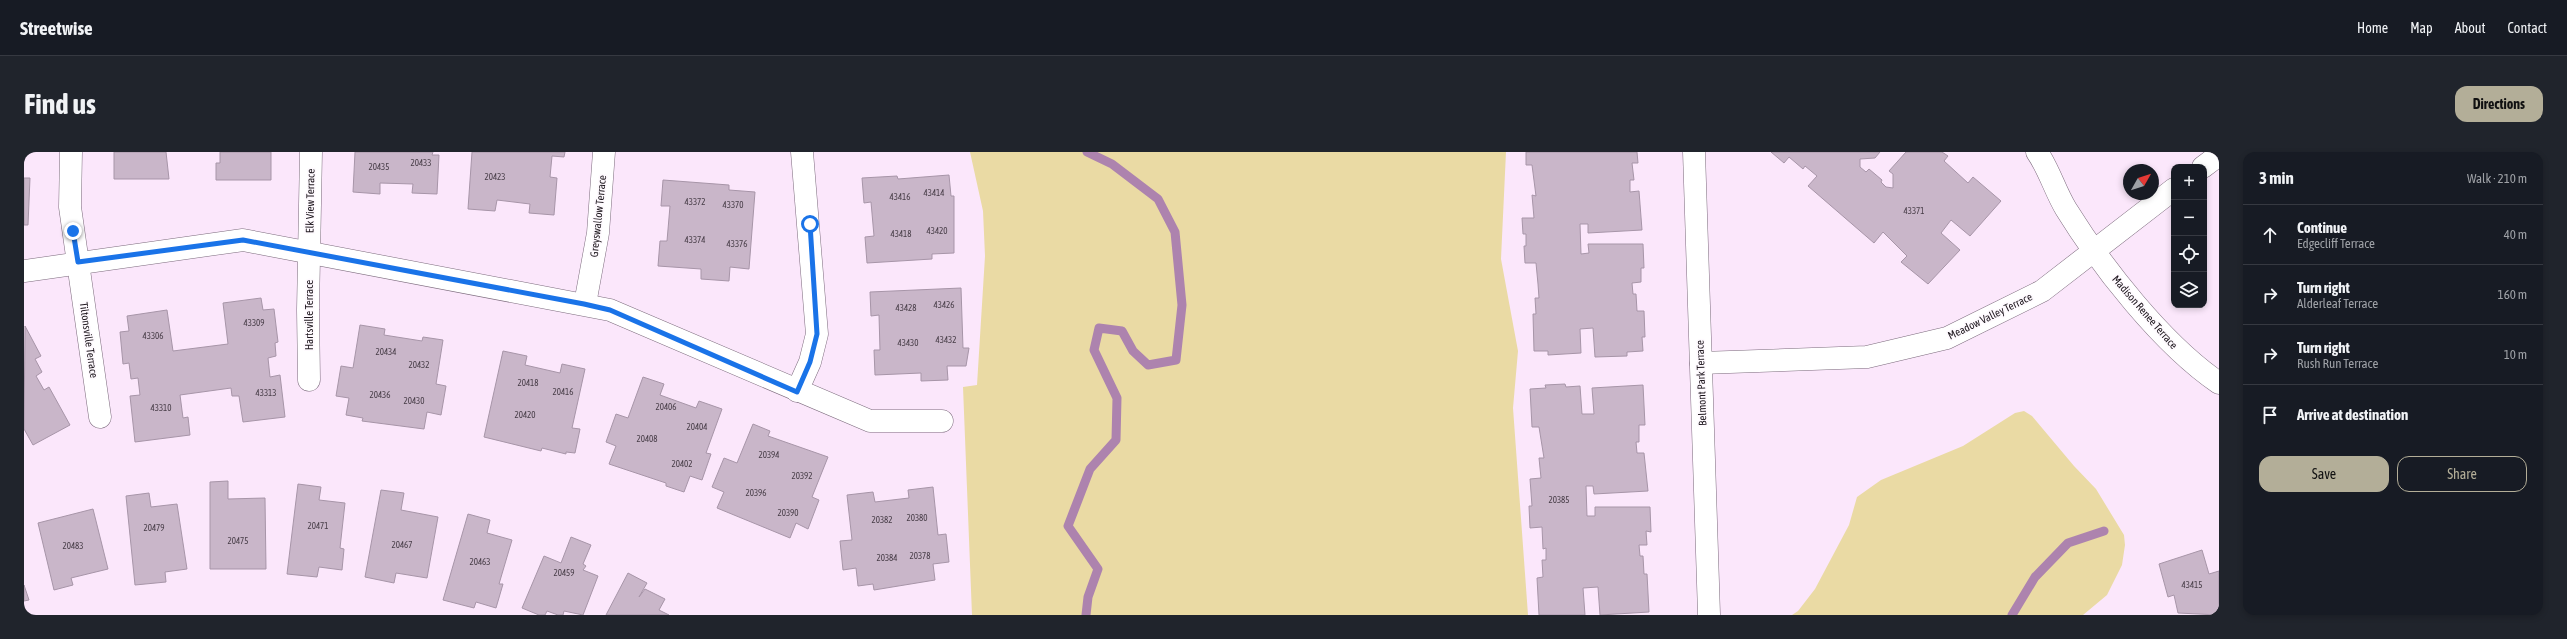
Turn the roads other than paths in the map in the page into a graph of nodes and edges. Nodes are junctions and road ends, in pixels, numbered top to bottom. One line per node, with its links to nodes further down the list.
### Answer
1 (71, 152): 12 (street, Tiltonsville Terrace)
2 (311, 152): 10 (street, Elk View Terrace)
3 (604, 152): 14 (street, Greyswallow Terrace)
4 (802, 152): 18 (street)
5 (1694, 152): 15 (street, Belmont Park Terrace)
6 (2037, 152): 11 (street, Madison Renee Terrace)
7 (2219, 155): 8 (street)
8 (2207, 165)
9 (2171, 191): 11 (street, Meadow Valley Terrace)
10 (309, 251): 12 (street); 14 (street); 16 (street, Hartsville Terrace)
11 (2094, 251): 15 (street, Meadow Valley Terrace); 17 (street, Madison Renee Terrace)
12 (78, 262): 13 (street); 19 (street, Tiltonsville Terrace)
13 (24, 272)
14 (584, 304): 18 (street)
15 (1700, 363): 21 (street, Belmont Park Terrace)
16 (309, 380)
17 (2219, 384)
18 (797, 392): 20 (street)
19 (100, 417)
20 (942, 421)
21 (1710, 614)

